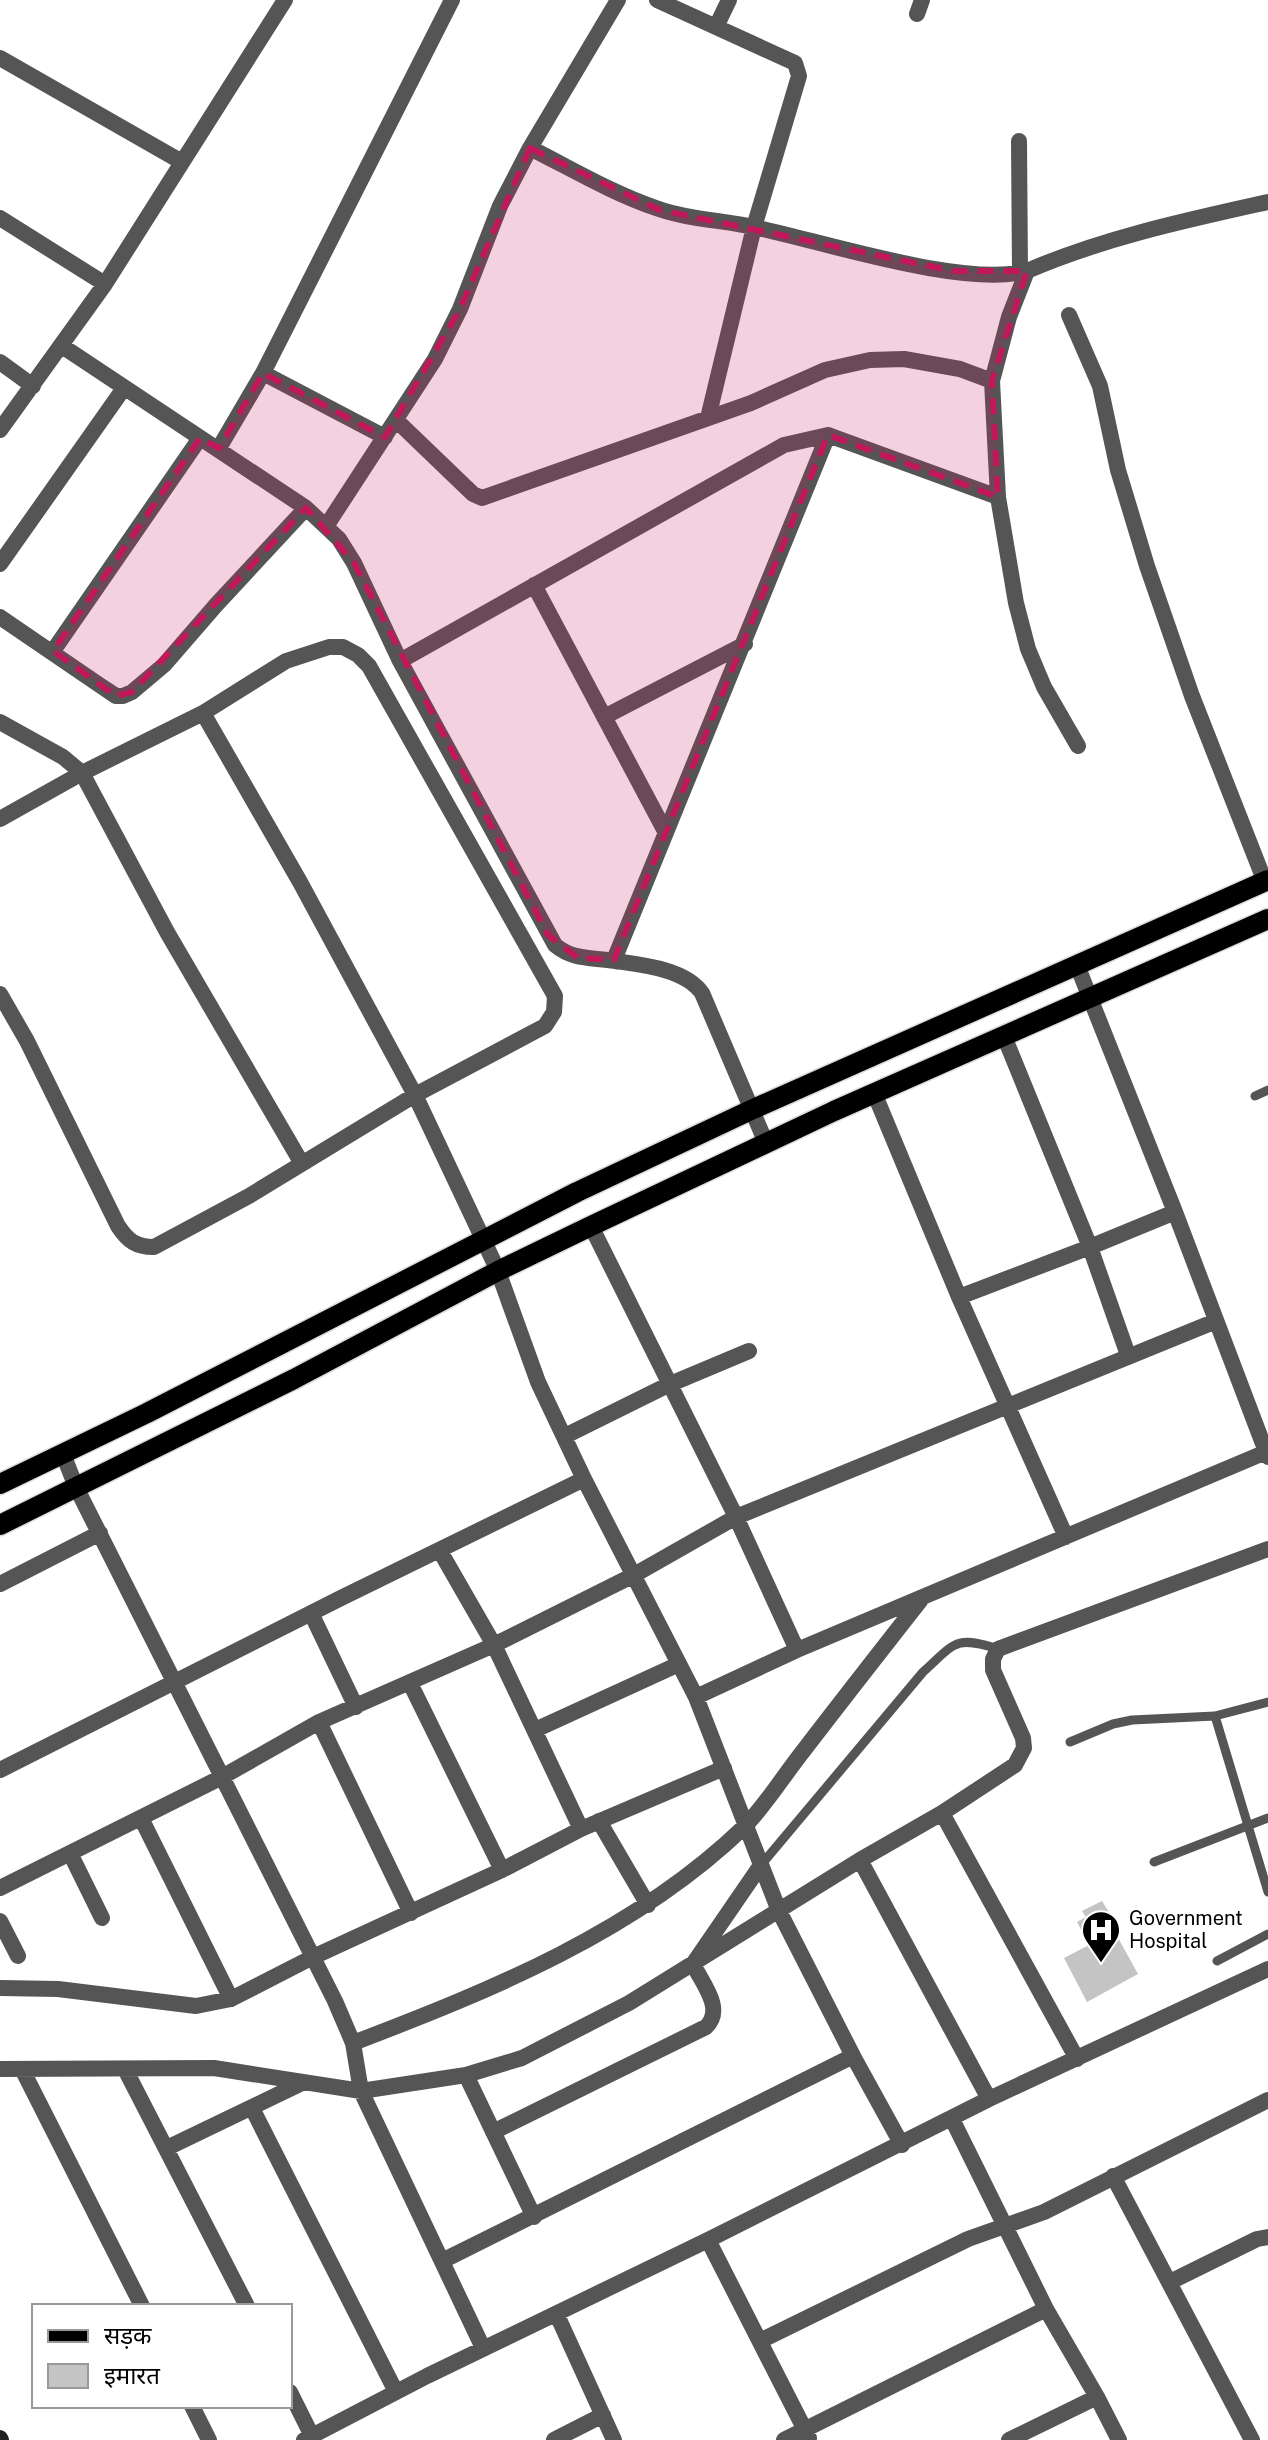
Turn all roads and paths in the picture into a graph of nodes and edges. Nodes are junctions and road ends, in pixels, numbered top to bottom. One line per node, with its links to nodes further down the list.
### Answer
1 (285, 0): 10 (street)
2 (452, 0): 19 (street)
3 (618, 0): 9 (street)
4 (657, 0): 6 (street)
5 (729, 0): 6 (street)
6 (716, 27): 13 (street)
7 (0, 58): 10 (street)
8 (1019, 141): 14 (street)
9 (530, 148): 13 (street); 24 (street)
10 (182, 162): 15 (street)
11 (1268, 202): 14 (street)
12 (0, 218): 15 (street)
13 (754, 227): 14 (street); 23 (street)
14 (1024, 272): 20 (street)
15 (105, 284): 17 (street)
16 (1069, 315): 46 (street)
17 (62, 346): 21 (street); 22 (street)
18 (0, 362): 21 (street)
19 (263, 373): 27 (street); 29 (street)
20 (992, 381): 23 (street); 30 (street)
21 (33, 386): 25 (street)
22 (124, 388): 28 (street); 33 (street)
23 (708, 418): 24 (street)
24 (396, 420): 27 (street)
25 (0, 430)
26 (828, 435): 30 (street); 34 (street); 36 (street)
27 (385, 437): 32 (street)
28 (200, 438): 29 (street); 37 (street)
29 (219, 448): 31 (street)
30 (998, 497): 42 (street)
31 (306, 508): 32 (street); 37 (street)
32 (327, 525): 38 (street)
33 (0, 564)
34 (534, 585): 38 (street); 40 (street)
35 (0, 617): 37 (street)
36 (745, 644): 40 (street); 45 (street)
37 (53, 651)
38 (400, 661): 48 (street)
39 (203, 713): 43 (street); 54 (street); 54 (street)
40 (604, 717): 45 (street)
41 (0, 722): 43 (street)
42 (1078, 746)
43 (82, 773): 44 (street); 59 (street)
44 (0, 819)
45 (666, 833): 48 (street)
46 (1267, 881): 49 (main road)
47 (1268, 919): 51 (main road)
48 (614, 960): 57 (street)
49 (1077, 965): 51 (street); 57 (main road)
50 (0, 994): 59 (street)
51 (1089, 998): 52 (main road); 60 (street)
52 (1004, 1036): 55 (main road); 63 (street)
53 (1268, 1090): 56 (lane)
54 (415, 1095): 59 (street); 62 (street)
55 (875, 1095): 58 (main road); 65 (street)
56 (1255, 1096)
57 (751, 1110): 58 (street); 62 (main road)
58 (766, 1143): 61 (main road)
59 (301, 1162)
60 (1175, 1212): 63 (street); 66 (street)
61 (591, 1226): 64 (main road); 69 (street)
62 (483, 1238): 64 (street); 72 (main road)
63 (1090, 1247): 65 (street); 68 (street)
64 (498, 1271): 71 (street); 76 (main road)
65 (959, 1297): 70 (street)
66 (1216, 1321): 68 (street); 73 (street)
67 (749, 1351): 69 (street)
68 (1128, 1355): 70 (street)
69 (668, 1385): 71 (street); 77 (street)
70 (1009, 1407): 77 (street); 80 (street)
71 (565, 1436): 74 (street)
72 (63, 1454): 75 (main road); 76 (street)
73 (1267, 1454): 80 (street)
74 (584, 1479): 82 (street); 83 (street)
75 (0, 1484)
76 (76, 1487): 78 (main road); 79 (street)
77 (736, 1517): 83 (street); 89 (street)
78 (0, 1525)
79 (100, 1533): 84 (street); 91 (street)
80 (1066, 1537): 85 (street)
81 (1268, 1549): 88 (street)
82 (440, 1551): 86 (street); 87 (street)
83 (634, 1575): 87 (street); 90 (street)
84 (0, 1584)
85 (923, 1597): 89 (street); 109 (street)
86 (311, 1613): 91 (street); 95 (street)
87 (494, 1645): 92 (street); 98 (street)
88 (998, 1649): 103 (street); 111 (lane)
89 (797, 1650): 93 (street)
90 (679, 1664): 93 (street); 98 (street)
91 (175, 1681): 101 (street); 102 (street)
92 (410, 1683): 95 (street); 114 (street)
93 (696, 1697): 100 (street)
94 (1268, 1702): 96 (lane)
95 (356, 1707): 97 (street)
96 (1215, 1716): 99 (lane); 107 (lane)
97 (319, 1722): 102 (street); 119 (street)
98 (535, 1730): 108 (street)
99 (1070, 1742)
100 (724, 1768): 106 (street); 109 (street)
101 (0, 1770)
102 (222, 1777): 104 (street); 124 (street)
103 (942, 1813): 112 (street); 132 (street)
104 (141, 1818): 110 (street); 129 (street)
105 (1268, 1818): 107 (lane)
106 (599, 1821): 108 (street); 117 (street)
107 (1249, 1827): 113 (lane); 116 (lane)
108 (581, 1829): 114 (street)
109 (748, 1829): 111 (street); 117 (street)
110 (70, 1853): 115 (street); 120 (street)
111 (759, 1858): 118 (street); 126 (street)
112 (860, 1860): 118 (street); 139 (street)
113 (1154, 1862)
114 (502, 1870): 119 (street)
115 (0, 1888)
116 (1268, 1892)
117 (648, 1905): 130 (street)
118 (779, 1911): 126 (street); 131 (street)
119 (411, 1913): 124 (street)
120 (102, 1918)
121 (0, 1921): 123 (street)
122 (1268, 1934): 125 (lane)
123 (18, 1956)
124 (313, 1957): 129 (street); 130 (street)
125 (1217, 1961)
126 (693, 1964): 136 (street); 143 (street)
127 (1268, 1969): 132 (street)
128 (0, 1988): 129 (street)
129 (231, 1999)
130 (354, 2048): 138 (street)
131 (853, 2056): 144 (street); 147 (street)
132 (1077, 2059): 139 (street)
133 (0, 2069): 134 (street)
134 (23, 2071): 135 (street); 153 (street)
135 (126, 2071): 137 (street); 145 (street)
136 (466, 2075): 138 (street); 143 (street)
137 (304, 2082): 138 (street); 141 (street)
138 (360, 2085): 151 (street)
139 (989, 2099): 142 (street)
140 (1268, 2100): 146 (street)
141 (252, 2108): 145 (street); 159 (street)
142 (952, 2119): 144 (street); 148 (street)
143 (493, 2132): 147 (street)
144 (902, 2145): 150 (street)
145 (167, 2148): 154 (street)
146 (1113, 2176): 148 (street); 152 (street)
147 (534, 2217): 151 (street)
148 (1005, 2227): 155 (street); 157 (street)
149 (1268, 2237): 152 (street)
150 (708, 2240): 156 (street); 157 (street)
151 (442, 2261): 158 (street)
152 (1170, 2282): 172 (street)
153 (141, 2304)
154 (246, 2304)
155 (1046, 2309): 161 (street); 164 (street)
156 (557, 2315): 158 (street); 163 (street)
157 (760, 2341): 164 (street)
158 (483, 2348): 159 (street)
159 (396, 2392): 165 (street)
160 (292, 2397): 165 (street)
161 (1097, 2397): 170 (street); 171 (street)
162 (193, 2408): 166 (street)
163 (603, 2415): 167 (street); 168 (street)
164 (808, 2435): 169 (street)
165 (310, 2439)
166 (209, 2440)
167 (554, 2440)
168 (614, 2440)
169 (784, 2440)
170 (1009, 2440)
171 (1119, 2440)
172 (1252, 2440)

